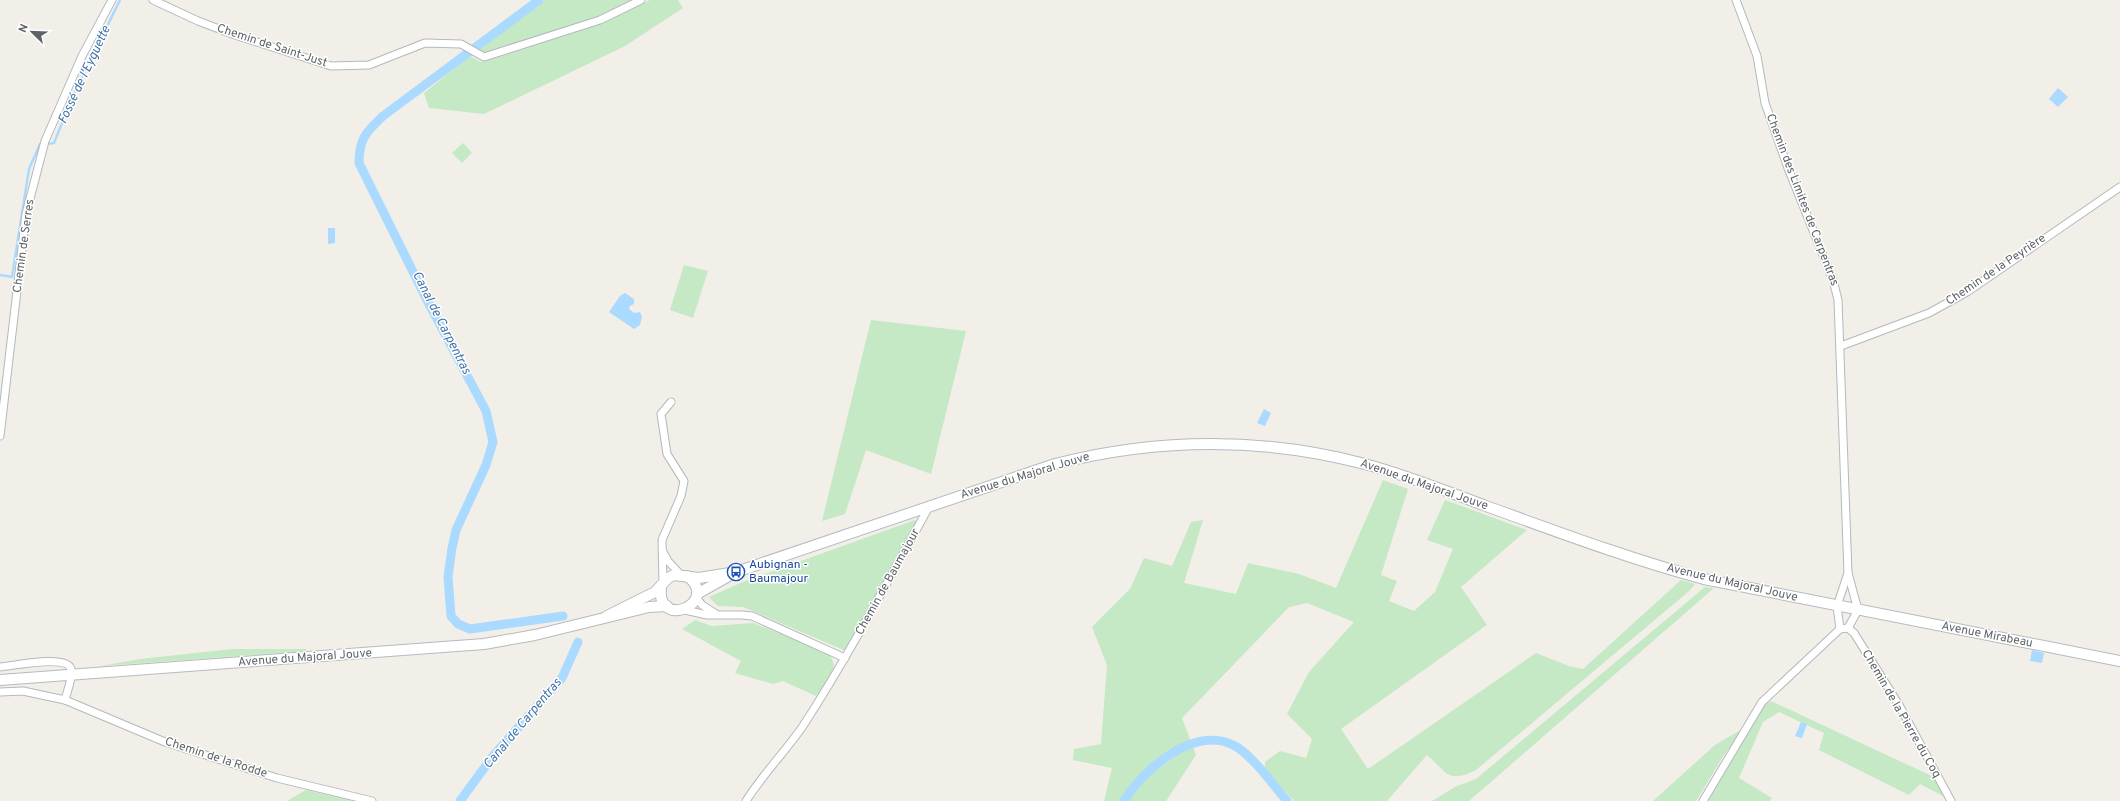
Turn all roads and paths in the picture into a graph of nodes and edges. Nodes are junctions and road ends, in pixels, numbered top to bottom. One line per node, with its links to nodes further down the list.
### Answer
1 (112, 0): 8 (street, Chemin de Serres)
2 (153, 0): 3 (street, Chemin de Saint-Just)
3 (641, 0)
4 (1736, 0): 6 (street, Chemin des Limites de Carpentras)
5 (2120, 187): 6 (street, Chemin de la Peyrière)
6 (1841, 346): 12 (street, Chemin des Limites de Carpentras)
7 (671, 402): 10 (street)
8 (0, 436)
9 (930, 505): 11 (main road, Avenue du Majoral Jouve); 17 (main road, Avenue du Majoral Jouve); 24 (street, Chemin de Baumajour)
10 (663, 552): 13 (street); 14 (street)
11 (736, 572): 13 (main road, Avenue du Majoral Jouve); 15 (main road, Avenue du Majoral Jouve)
12 (1848, 573): 17 (street, Chemin des Limites de Carpentras); 18 (street, Chemin des Limites de Carpentras)
13 (684, 575): 14 (main road, Avenue du Majoral Jouve); 15 (main road)
14 (662, 585): 16 (main road); 21 (main road, Avenue du Majoral Jouve)
15 (697, 596): 19 (main road, Avenue du Majoral Jouve); 20 (street)
16 (667, 606): 19 (main road, Avenue du Majoral Jouve); 21 (main road, Avenue du Majoral Jouve)
17 (1837, 606): 18 (main road, Avenue du Majoral Jouve); 23 (street)
18 (1856, 609): 22 (street); 25 (main road, Avenue Mirabeau)
19 (685, 610): 20 (street)
20 (718, 615): 24 (street)
21 (607, 616): 27 (main road, Avenue du Majoral Jouve)
22 (1848, 628): 23 (street); 34 (street, Chemin de la Pierre du Coq)
23 (1840, 629): 33 (street)
24 (845, 658): 32 (street, Chemin de Baumajour)
25 (2120, 661)
26 (0, 667): 27 (street)
27 (71, 675): 28 (main road, Avenue du Majoral Jouve); 30 (street)
28 (0, 680)
29 (0, 692): 30 (street)
30 (65, 700): 31 (street, Chemin de la Rodde)
31 (372, 801)
32 (746, 801)
33 (1703, 801)
34 (1951, 801)

